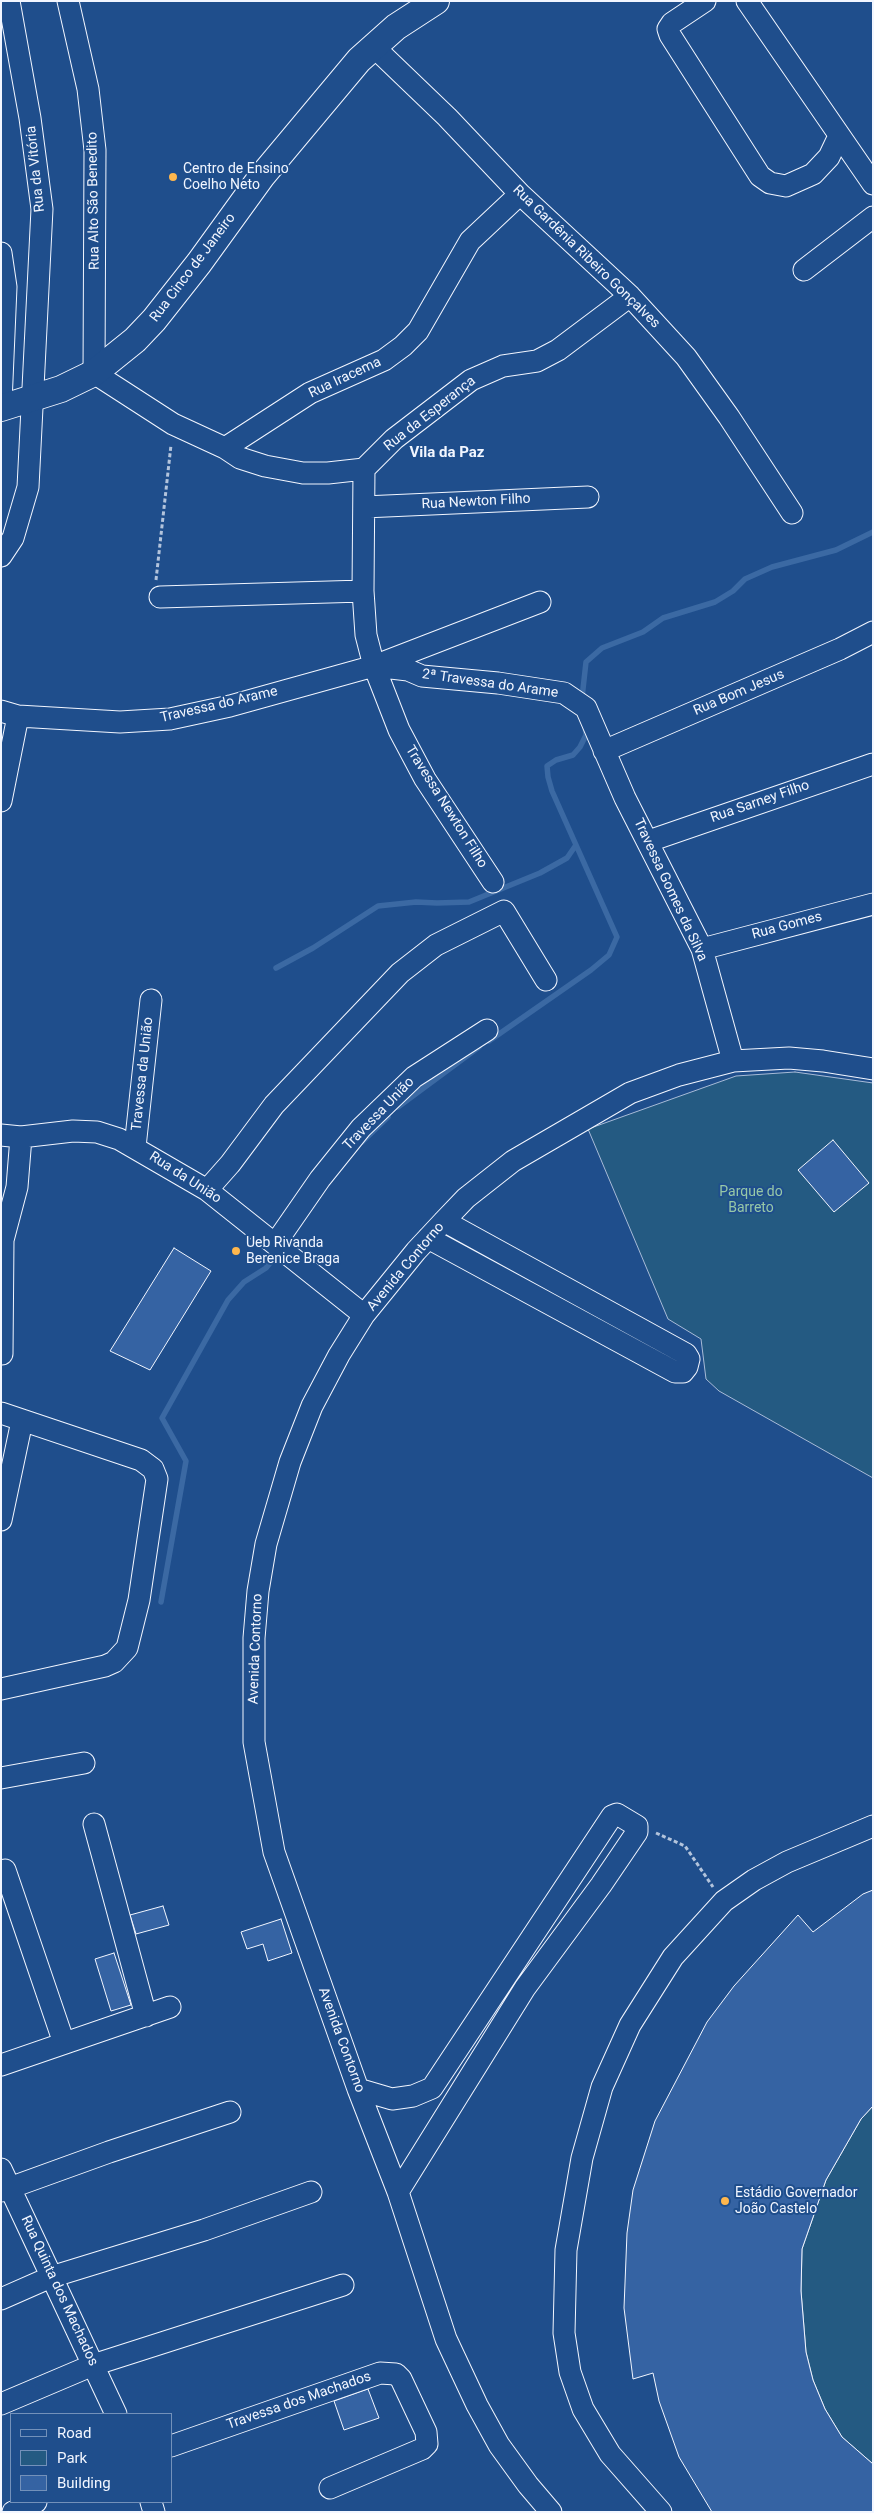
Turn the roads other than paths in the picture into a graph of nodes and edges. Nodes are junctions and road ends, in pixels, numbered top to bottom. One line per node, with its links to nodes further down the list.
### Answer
1 (9, 1): 15 (street, Rua da Vitória)
2 (68, 1): 14 (street, Rua Alto São Benedito)
3 (436, 1): 6 (main road, Rua Cinco de Janeiro)
4 (706, 1): 7 (street)
5 (747, 1): 7 (street)
6 (373, 46): 9 (street, Rua Gardênia Ribeiro Gonçalves); 14 (main road, Rua Cinco de Janeiro)
7 (839, 136): 8 (street)
8 (873, 184)
9 (520, 194): 13 (street, Rua Gardênia Ribeiro Gonçalves); 18 (street, Rua Iracema)
10 (873, 217): 12 (street)
11 (1, 254): 16 (street)
12 (804, 270)
13 (630, 296): 19 (street, Rua da Esperança); 22 (street, Rua Gardênia Ribeiro Gonçalves)
14 (94, 373): 15 (main road, Rua Cinco de Janeiro); 18 (street)
15 (31, 399): 17 (main road, Rua Cinco de Janeiro); 23 (street, Rua da Vitória)
16 (1, 403)
17 (1, 408)
18 (225, 448): 19 (street)
19 (364, 468): 21 (street, Travessa Newton Filho)
20 (588, 497): 21 (street, Rua Newton Filho)
21 (364, 507): 24 (street, Travessa Newton Filho)
22 (792, 513)
23 (1, 556)
24 (363, 591): 25 (street); 28 (street, Travessa Newton Filho)
25 (160, 597)
26 (540, 602): 28 (street, Travessa do Arame)
27 (873, 632): 30 (street, Rua Bom Jesus)
28 (374, 666): 29 (street, Travessa do Arame); 30 (street, 2ª Travessa do Arame); 34 (street, Travessa Newton Filho)
29 (9, 714): 32 (street)
30 (604, 751): 33 (street, Travessa Gomes da Silva)
31 (873, 764): 33 (street, Rua Sarney Filho)
32 (1, 801)
33 (649, 841): 36 (street, Travessa Gomes da Silva)
34 (493, 882)
35 (873, 904): 36 (street, Rua Gomes)
36 (702, 949): 40 (street, Travessa Gomes da Silva)
37 (546, 980): 44 (street)
38 (151, 1000): 43 (street, Travessa da União)
39 (487, 1030): 47 (street, Travessa União)
40 (733, 1062): 41 (street, Avenida Contorno); 45 (street, Avenida Contorno)
41 (873, 1069)
42 (11, 1136): 43 (street, Rua da União); 49 (street)
43 (135, 1147): 44 (street, Rua da União)
44 (207, 1190): 47 (street, Rua da União)
45 (444, 1221): 46 (street, Avenida Contorno); 46 (street)
46 (428, 1238): 48 (street, Avenida Contorno)
47 (281, 1249): 48 (street, Rua da União)
48 (364, 1315): 63 (street, Avenida Contorno)
49 (2, 1354)
50 (1, 1413): 51 (street)
51 (22, 1420): 52 (street); 53 (street)
52 (1, 1520)
53 (1, 1689)
54 (84, 1763): 55 (street)
55 (1, 1778)
56 (94, 1824): 60 (street)
57 (873, 1826): 79 (street)
58 (6, 1870): 61 (street)
59 (170, 2007): 60 (street)
60 (146, 2016): 61 (street)
61 (64, 2043): 62 (street)
62 (1, 2065)
63 (358, 2089): 67 (street, Avenida Contorno); 67 (street)
64 (230, 2112): 65 (street)
65 (5, 2182): 68 (street, Rua Quinta dos Machados)
66 (310, 2192): 68 (street)
67 (398, 2192): 78 (street, Avenida Contorno)
68 (51, 2276): 70 (street); 71 (street, Rua Quinta dos Machados)
69 (343, 2285): 71 (street)
70 (1, 2299)
71 (92, 2365): 72 (street); 73 (street, Rua Quinta dos Machados)
72 (1, 2404)
73 (116, 2413)
74 (172, 2446): 75 (street, Travessa dos Machados)
75 (330, 2488)
76 (34, 2503): 77 (street)
77 (13, 2512)
78 (551, 2512)
79 (661, 2512)

